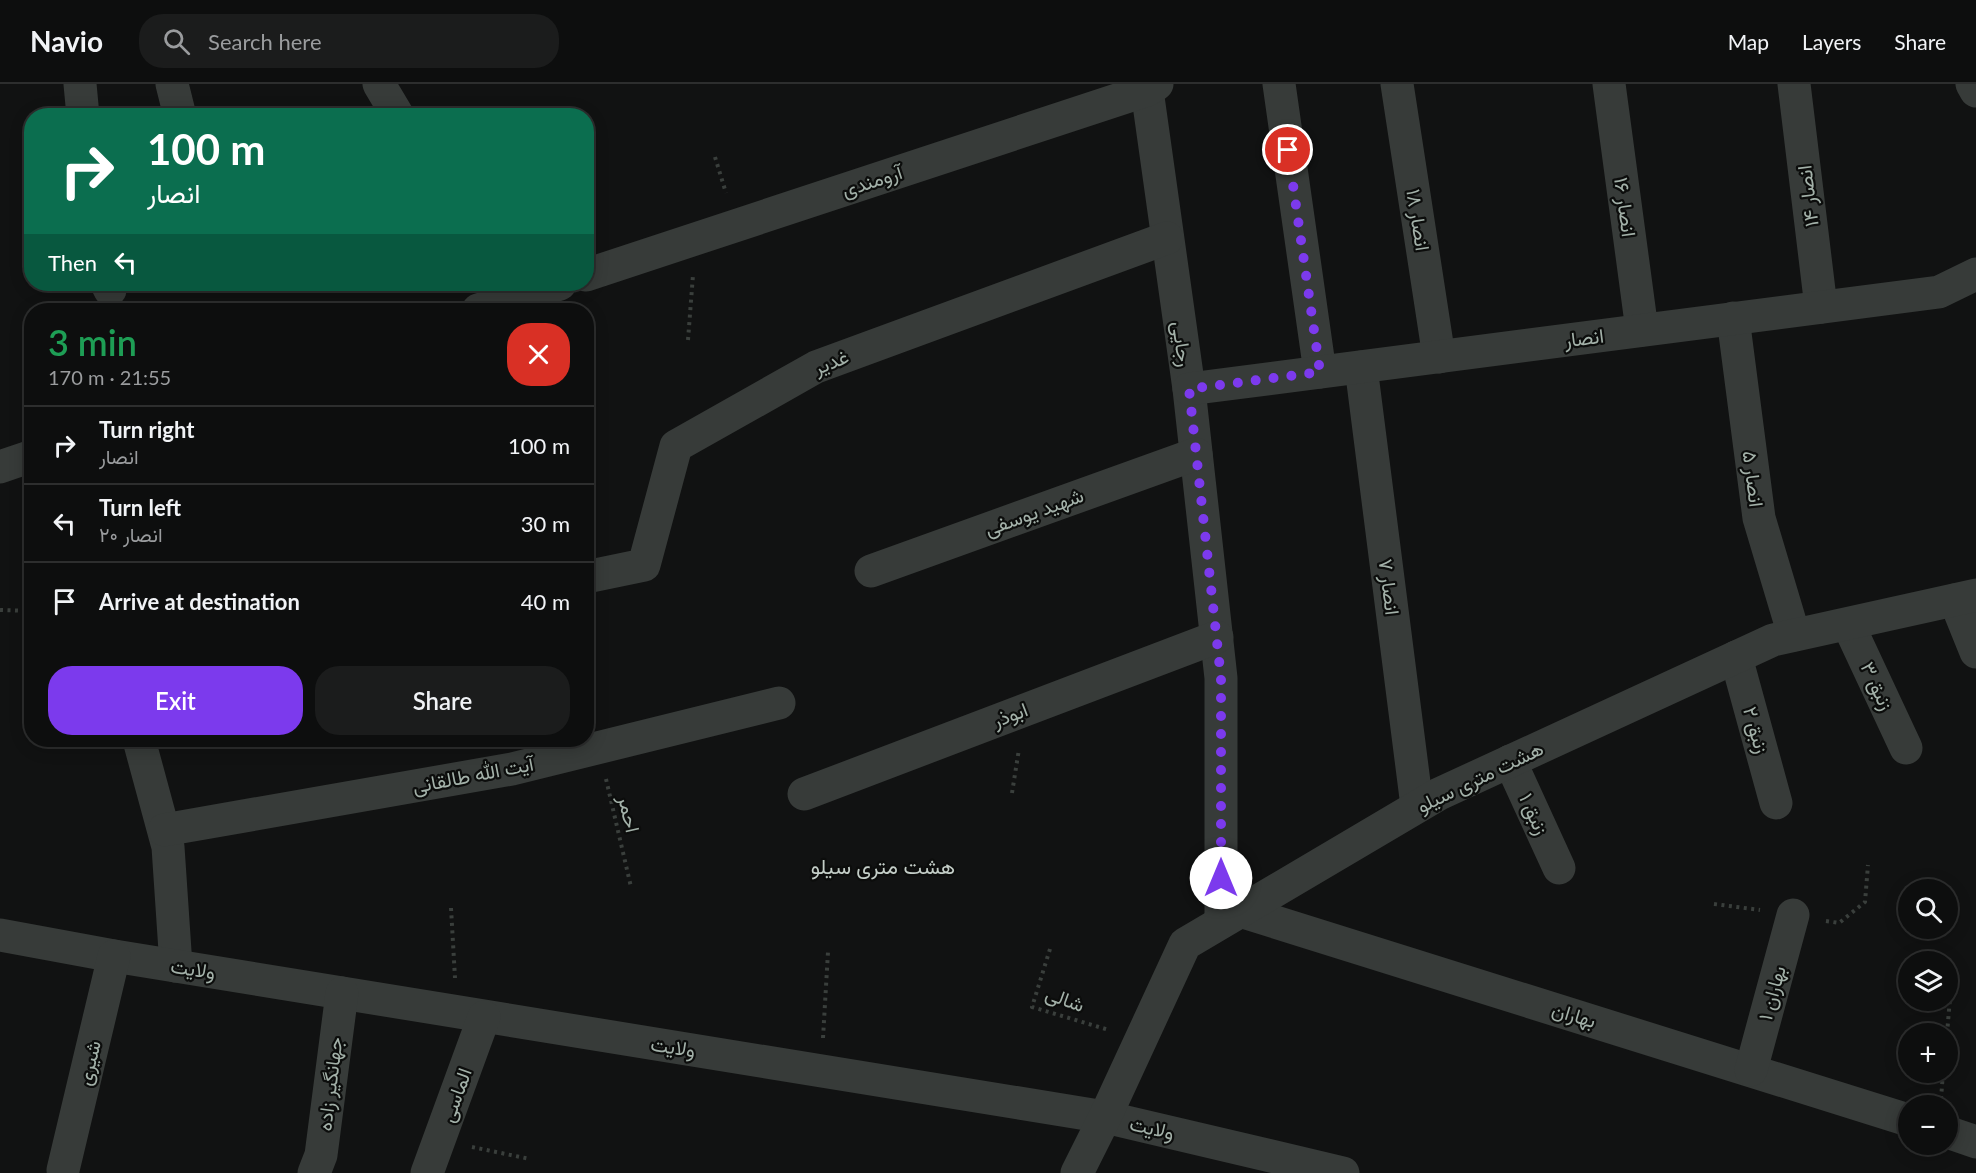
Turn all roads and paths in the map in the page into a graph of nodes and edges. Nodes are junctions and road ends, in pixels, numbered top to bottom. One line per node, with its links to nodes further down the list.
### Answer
1 (80, 84): 11 (street)
2 (172, 84): 12 (street)
3 (379, 84): 13 (street)
4 (1279, 84): 26 (street)
5 (1397, 84): 24 (street, انصار ۱۸)
6 (1609, 84): 22 (street, انصار ۱۶)
7 (1794, 84): 20 (street, انصار ۱۴)
8 (1972, 84): 10 (street)
9 (1152, 87): 14 (street, رجایی); 15 (street, آرومندی)
10 (1976, 91)
11 (82, 108)
12 (178, 108)
13 (393, 108)
14 (1167, 238): 27 (street, رجایی); 32 (street, غدیر)
15 (696, 239): 16 (street, آرومندی); 23 (path)
16 (594, 272)
17 (1976, 274): 20 (street, انصار)
18 (538, 291): 19 (street)
19 (500, 303)
20 (1821, 307): 21 (street, انصار)
21 (1732, 318): 22 (street, انصار); 37 (street, انصار ۵)
22 (1642, 330): 24 (street, انصار)
23 (688, 340)
24 (1439, 357): 25 (street, انصار)
25 (1360, 367): 26 (street, انصار); 48 (street, انصار ۷)
26 (1320, 372): 27 (street, انصار)
27 (1189, 389): 28 (street, رجایی)
28 (1196, 454): 31 (street, شهید یوسفی); 38 (street, رجایی)
29 (24, 458): 30 (street)
30 (0, 466)
31 (871, 571)
32 (594, 575)
33 (1965, 598): 36 (street, هشت متری سیلو); 39 (street)
34 (0, 610): 35 (path)
35 (24, 611)
36 (1848, 624): 37 (street, هشت متری سیلو); 44 (street, زنبق ۳)
37 (1794, 635): 40 (street, هشت متری سیلو)
38 (1217, 637): 46 (street, ابوذر); 54 (street, رجایی)
39 (1976, 651)
40 (1736, 657): 45 (street, هشت متری سیلو); 47 (street, زنبق ۲)
41 (779, 703): 43 (street, آیت الله طالقانی)
42 (141, 747): 49 (street)
43 (598, 747): 49 (street, آیت الله طالقانی); 51 (path, احمر)
44 (1906, 748)
45 (1510, 761): 48 (street, هشت متری سیلو); 50 (street, زنبق ۱)
46 (804, 794)
47 (1776, 803)
48 (1417, 807): 54 (street, هشت متری سیلو)
49 (164, 830): 59 (street)
50 (1559, 868)
51 (631, 887)
52 (452, 908): 61 (path)
53 (1793, 915): 63 (street, ۱ بهاران)
54 (1230, 917): 62 (street, هشت متری سیلو); 63 (street, بهاران)
55 (0, 935): 58 (street, ولایت)
56 (1050, 949): 62 (path, شالی)
57 (828, 952): 64 (path)
58 (114, 956): 59 (street, ولایت); 71 (street, شیری)
59 (176, 966): 60 (street, ولایت)
60 (342, 993): 61 (street, ولایت); 72 (street, جهانگیر زاده)
61 (471, 1014): 64 (street, ولایت); 68 (street, الماسی)
62 (1141, 1039): 65 (street, هشت متری سیلو)
63 (1751, 1070): 66 (street, بهاران)
64 (822, 1071): 65 (street, ولایت)
65 (1105, 1117): 74 (street, هشت متری سیلو); 75 (street, ولایت)
66 (1898, 1117)
67 (1958, 1136): 69 (street)
68 (439, 1141): 70 (path); 73 (street, الماسی)
69 (1976, 1142)
70 (530, 1159)
71 (63, 1170)
72 (314, 1173)
73 (427, 1173)
74 (1077, 1173)
75 (1343, 1173)

